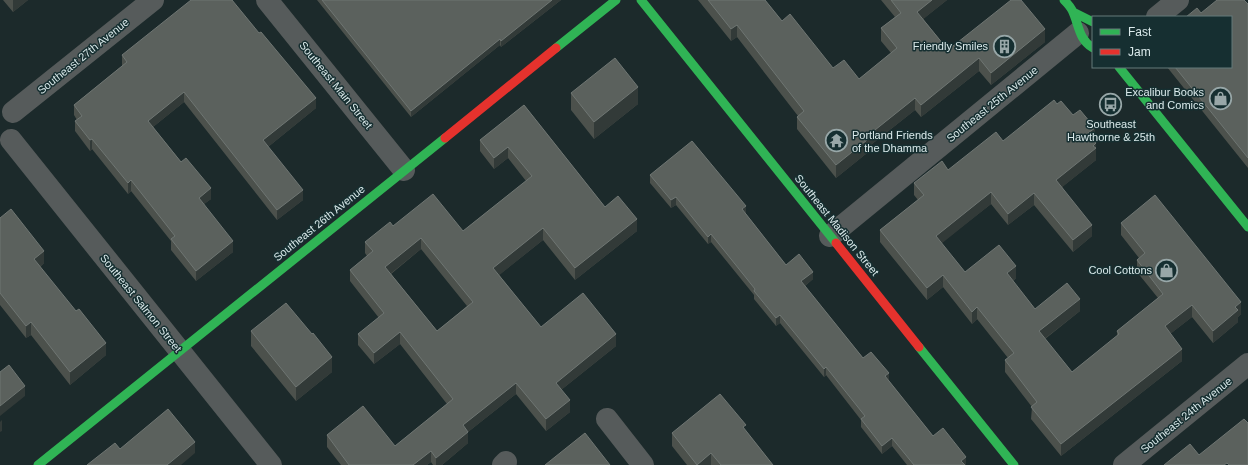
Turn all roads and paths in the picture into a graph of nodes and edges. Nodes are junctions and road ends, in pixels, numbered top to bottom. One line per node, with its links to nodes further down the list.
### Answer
1 (153, 0): 12 (street, Southeast 27th Avenue)
2 (268, 0): 14 (street, Southeast Main Street)
3 (616, 0): 14 (street, Southeast 26th Avenue)
4 (641, 0): 16 (street, Southeast Madison Street)
5 (1064, 0): 7 (street)
6 (1178, 0): 8 (street)
7 (1073, 12): 9 (street); 9 (street)
8 (1158, 16)
9 (1086, 27): 10 (street); 16 (street, Southeast 25th Avenue)
10 (1092, 48)
11 (1120, 68): 15 (street)
12 (7, 108): 13 (street)
13 (6, 143): 17 (street, Southeast Salmon Street)
14 (404, 170): 17 (street, Southeast 26th Avenue)
15 (1248, 227)
16 (830, 236): 23 (street, Southeast Madison Street)
17 (179, 352): 20 (street, Southeast 26th Avenue); 21 (street, Southeast Salmon Street)
18 (1248, 364): 24 (street, Southeast 24th Avenue)
19 (607, 419): 22 (street)
20 (38, 465)
21 (270, 465)
22 (643, 465)
23 (1014, 465)
24 (1124, 465)

